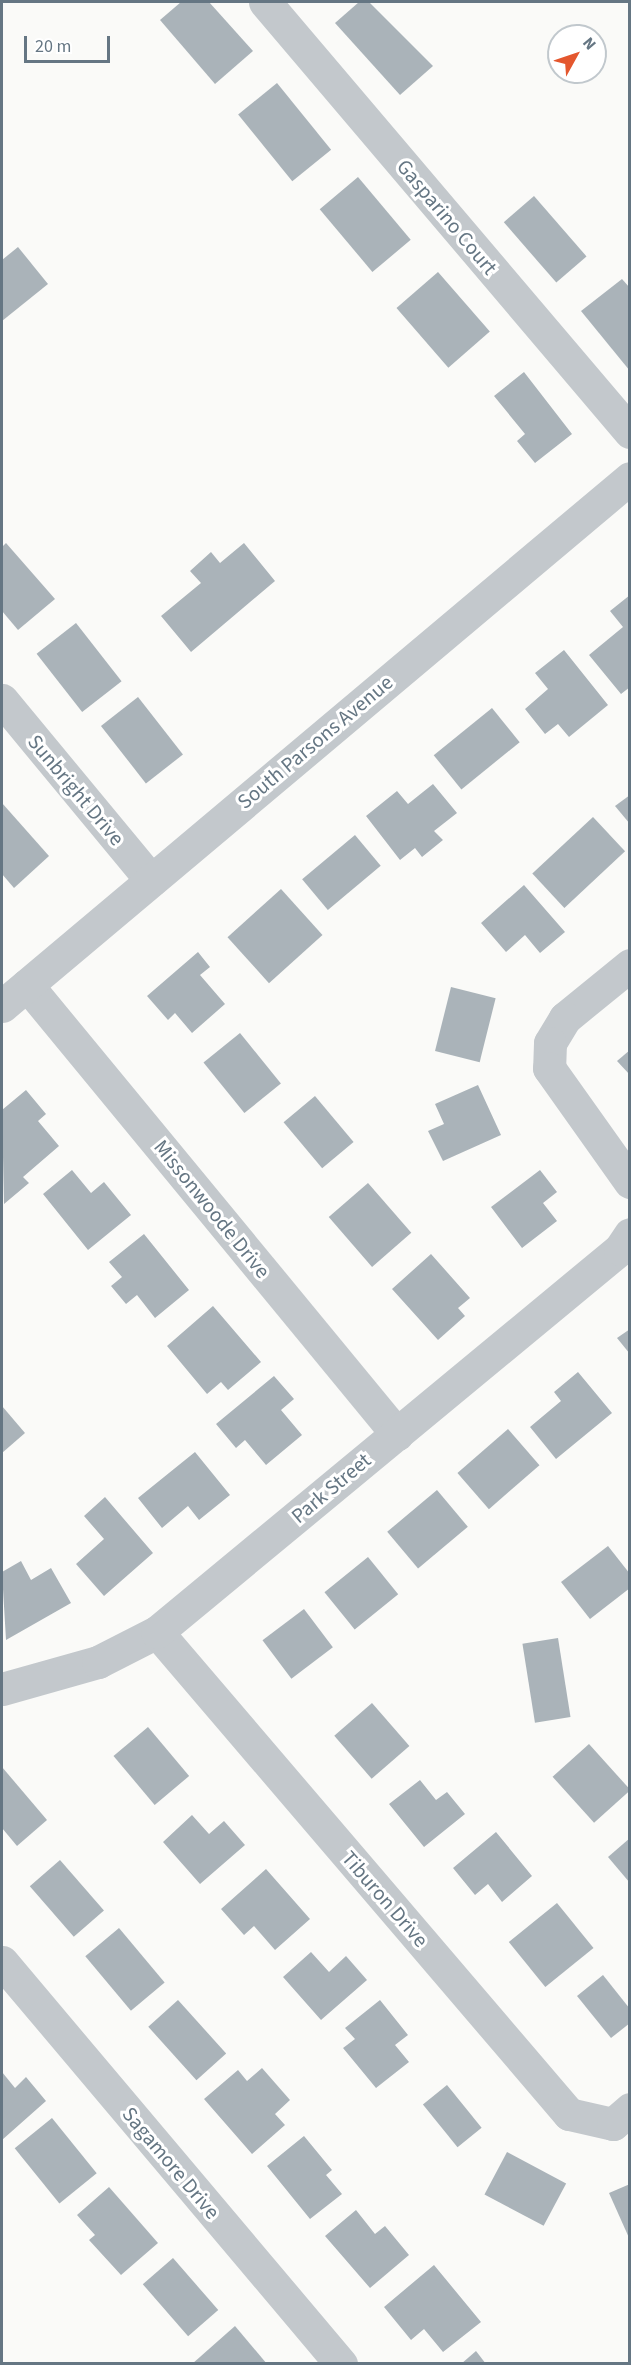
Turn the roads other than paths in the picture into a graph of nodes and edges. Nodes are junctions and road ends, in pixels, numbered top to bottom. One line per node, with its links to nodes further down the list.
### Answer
1 (265, 2): 2 (street, Gasparino Court)
2 (630, 432)
3 (630, 478): 5 (street, South Parsons Avenue)
4 (2, 700): 5 (street, Sunbright Drive)
5 (151, 880): 7 (street, South Parsons Avenue)
6 (630, 965): 9 (street)
7 (27, 985): 8 (street, South Parsons Avenue); 11 (street, Missonwoode Drive)
8 (2, 1006)
9 (630, 1182)
10 (630, 1234): 11 (street, Park Street)
11 (397, 1434): 12 (street, Park Street)
12 (157, 1632): 13 (street, Park Street); 15 (street, Tiburon Drive)
13 (2, 1689)
14 (2, 1962): 16 (street, Sagamore Drive)
15 (630, 2109)
16 (341, 2364)

